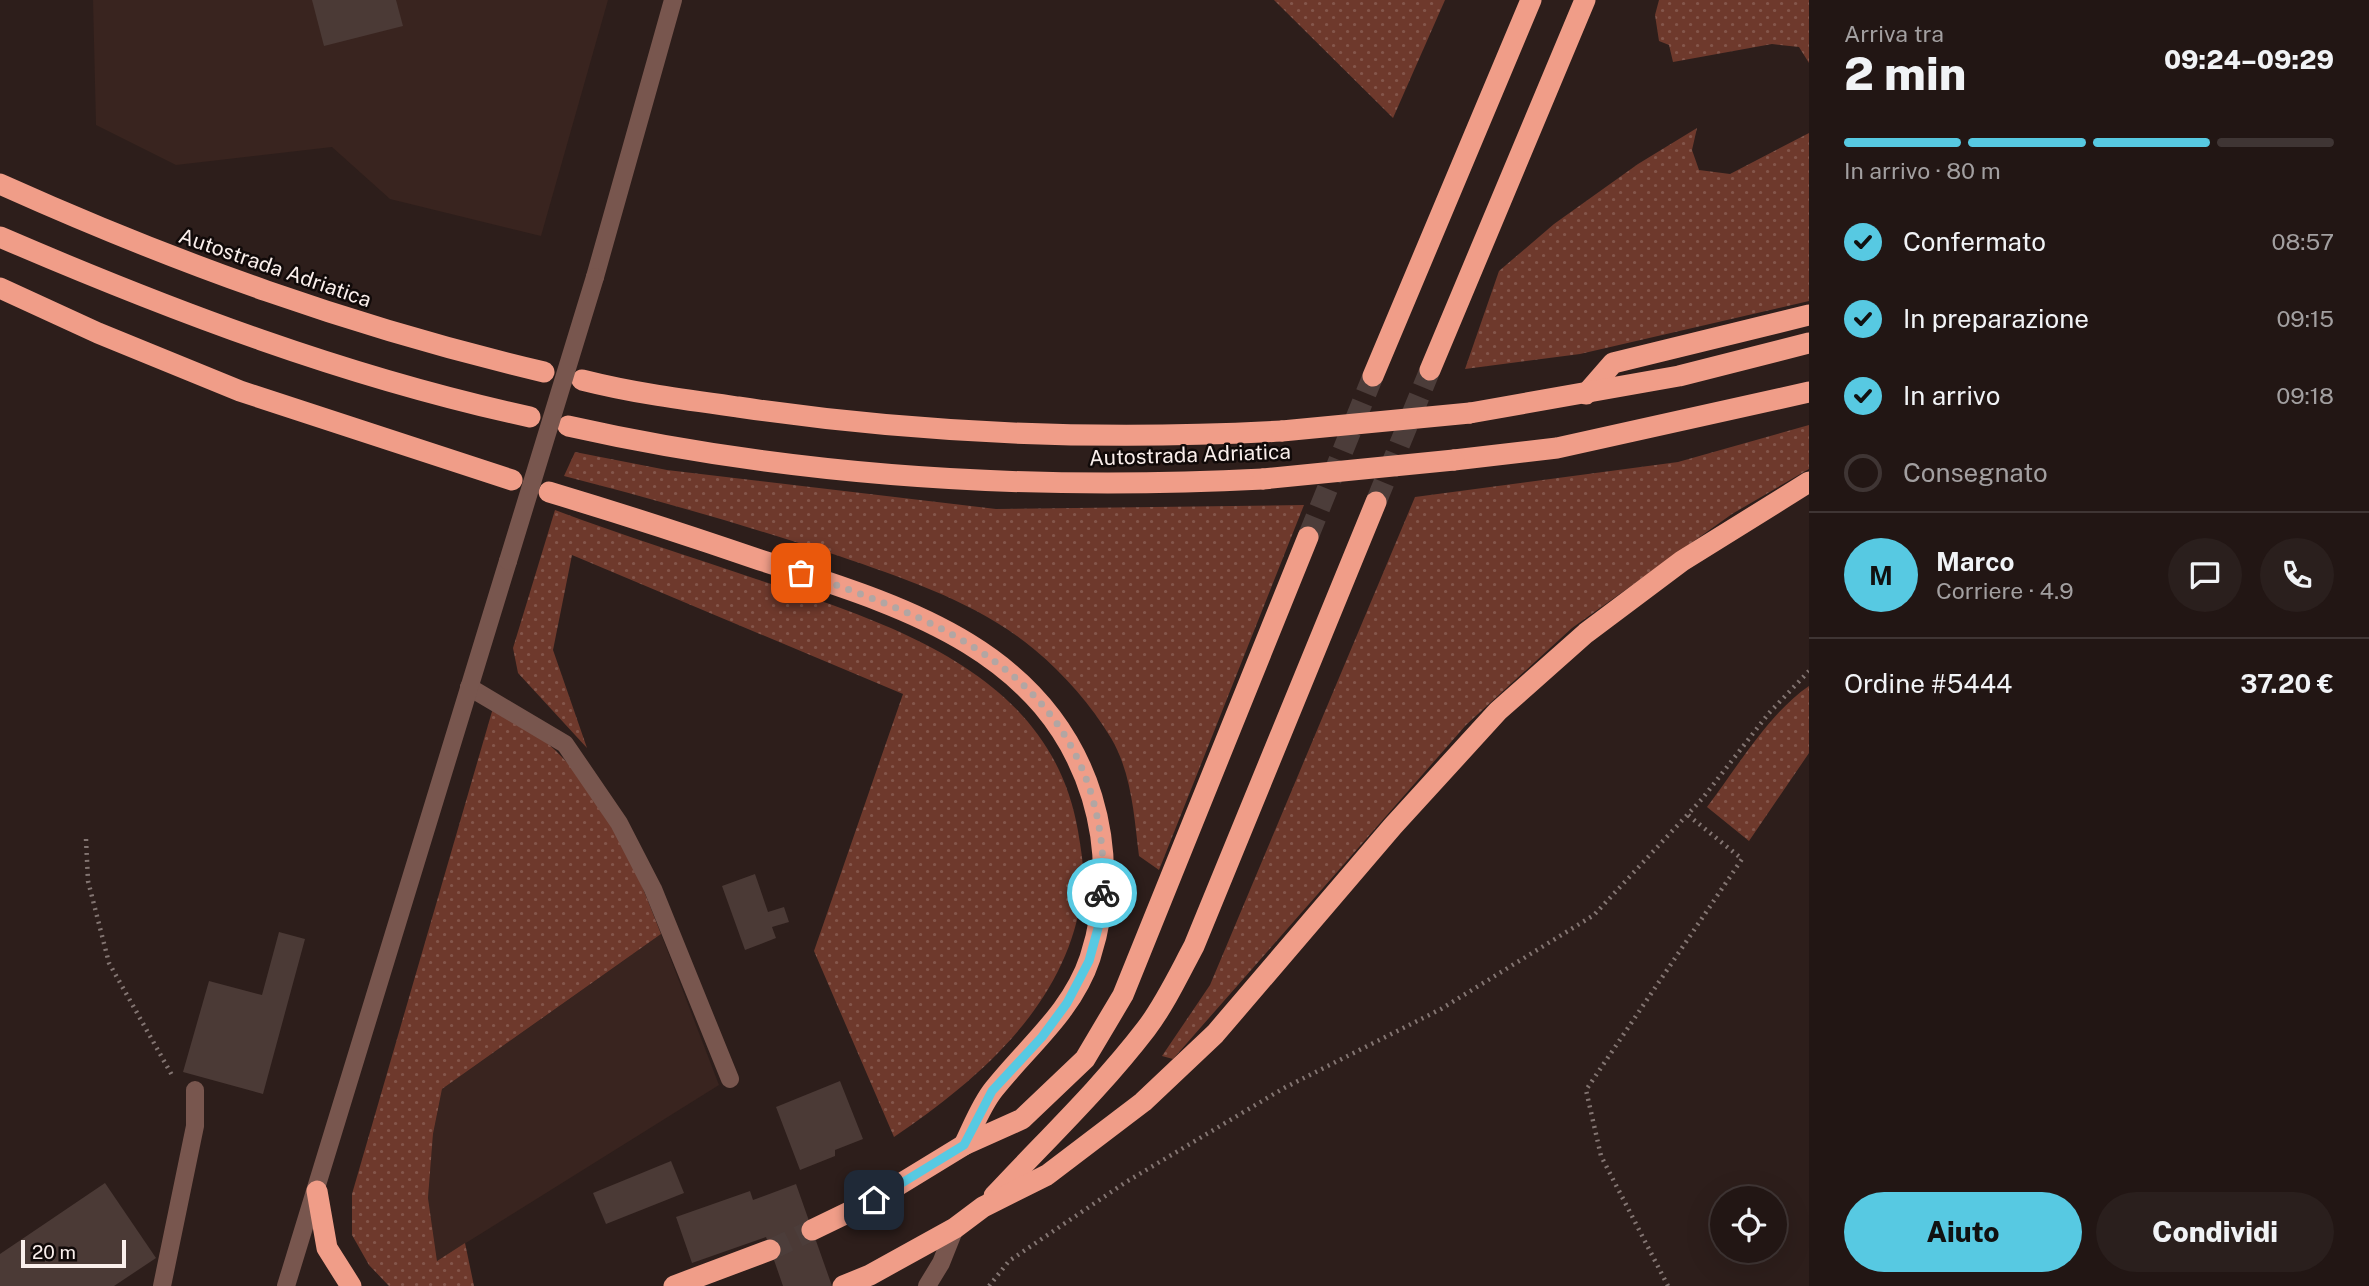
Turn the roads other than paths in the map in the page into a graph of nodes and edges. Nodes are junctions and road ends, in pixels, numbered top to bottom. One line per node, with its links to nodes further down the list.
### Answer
1 (1531, 0): 11 (highway)
2 (1585, 0): 9 (highway)
3 (669, 3): 22 (street, bridge)
4 (0, 184): 10 (highway, Autostrada Adriatica)
5 (0, 237): 15 (highway)
6 (0, 288): 17 (highway)
7 (1809, 315): 14 (highway)
8 (1809, 343): 14 (highway, Autostrada Adriatica)
9 (1430, 370)
10 (544, 372)
11 (1373, 376)
12 (582, 380): 14 (highway, Autostrada Adriatica, bridge)
13 (1809, 392): 16 (highway, Autostrada Adriatica, bridge)
14 (1586, 394)
15 (530, 417)
16 (568, 426)
17 (512, 480)
18 (1809, 482): 27 (highway)
19 (549, 492): 25 (highway)
20 (1376, 502): 27 (highway)
21 (1308, 537): 25 (highway)
22 (469, 687): 23 (street); 26 (street)
23 (730, 1079)
24 (195, 1090): 31 (street)
25 (964, 1145): 29 (highway)
26 (317, 1191): 32 (street); 33 (highway)
27 (983, 1208): 28 (highway)
28 (955, 1228): 35 (highway); 36 (street)
29 (812, 1230)
30 (770, 1250): 34 (highway)
31 (162, 1286)
32 (286, 1286)
33 (351, 1286)
34 (674, 1286)
35 (843, 1286)
36 (927, 1286)

